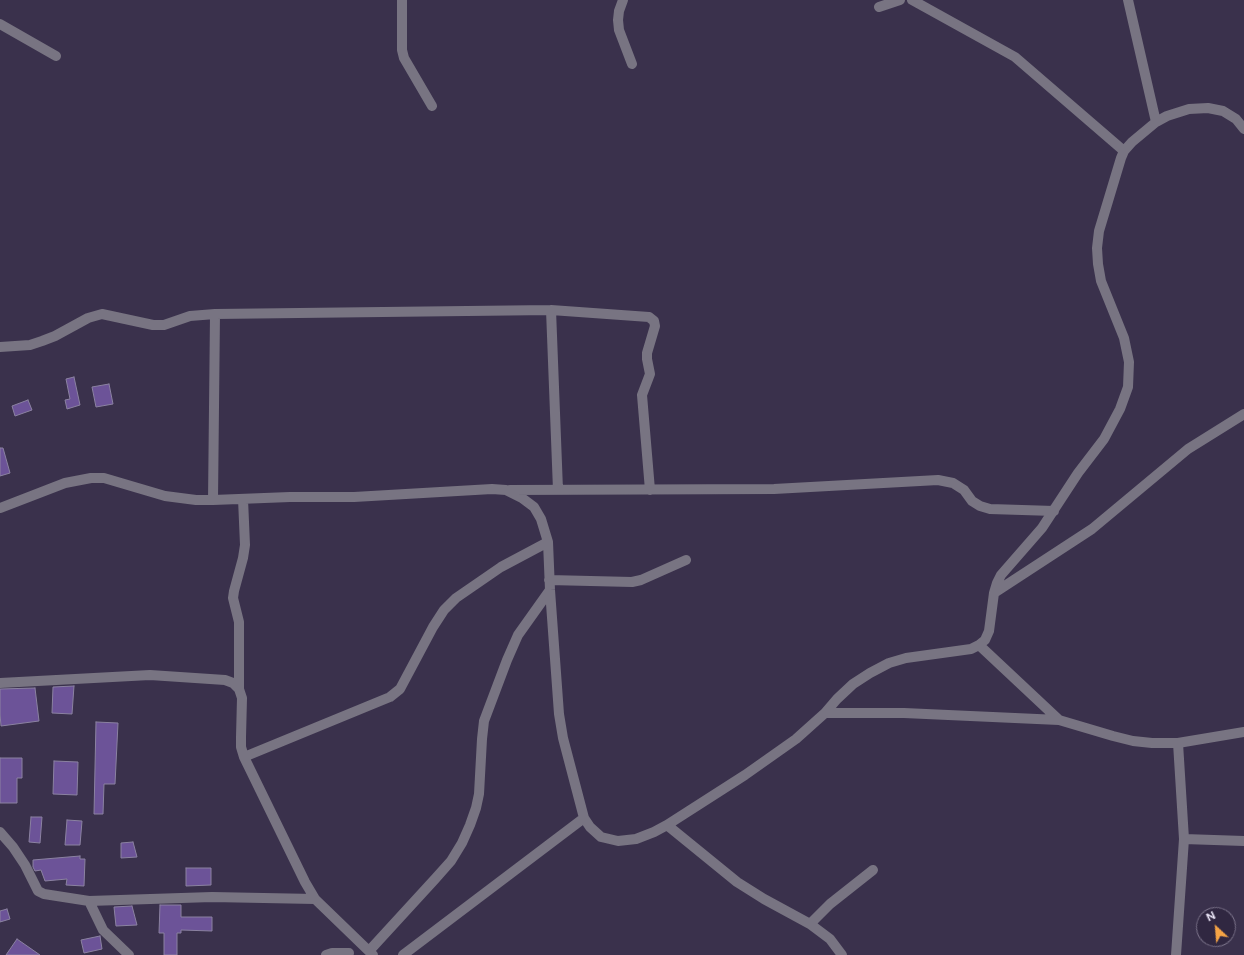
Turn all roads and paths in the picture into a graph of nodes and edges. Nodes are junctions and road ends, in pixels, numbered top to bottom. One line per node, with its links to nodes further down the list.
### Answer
1 (402, 0): 10 (street)
2 (622, 0): 9 (street)
3 (900, 0): 6 (street)
4 (912, 0): 13 (street)
5 (1128, 0): 11 (street)
6 (879, 7)
7 (1, 27): 8 (street)
8 (56, 56)
9 (632, 64)
10 (432, 106)
11 (1156, 122): 12 (street); 13 (street)
12 (1244, 129)
13 (1124, 151): 24 (street)
14 (551, 310): 15 (street); 19 (street); 20 (street)
15 (215, 314): 16 (street); 22 (street)
16 (0, 347)
17 (1244, 414): 28 (street)
18 (506, 490): 19 (street); 21 (street); 25 (street)
19 (558, 490): 20 (street)
20 (650, 490): 24 (street)
21 (243, 499): 22 (street); 31 (street)
22 (213, 500): 23 (street)
23 (0, 508)
24 (1054, 511): 28 (street)
25 (548, 542): 27 (street); 36 (street)
26 (686, 560): 27 (street)
27 (549, 585): 37 (street); 47 (street)
28 (994, 593): 29 (street)
29 (979, 645): 32 (street); 33 (street)
30 (0, 683): 31 (street)
31 (239, 689): 36 (street)
32 (825, 713): 33 (street); 38 (street)
33 (1059, 720): 35 (street)
34 (1244, 732): 35 (street)
35 (1178, 743): 40 (street)
36 (244, 757): 43 (street)
37 (584, 818): 38 (street); 51 (street)
38 (667, 826): 45 (street)
39 (0, 832): 44 (street)
40 (1184, 839): 41 (street); 53 (street)
41 (1244, 841)
42 (873, 870): 45 (street)
43 (315, 899): 44 (street); 46 (street)
44 (89, 901): 49 (street)
45 (810, 924): 52 (street)
46 (358, 941): 47 (street); 48 (street)
47 (371, 953)
48 (348, 954): 50 (street)
49 (129, 955)
50 (326, 955)
51 (403, 955)
52 (842, 955)
53 (1176, 955)

